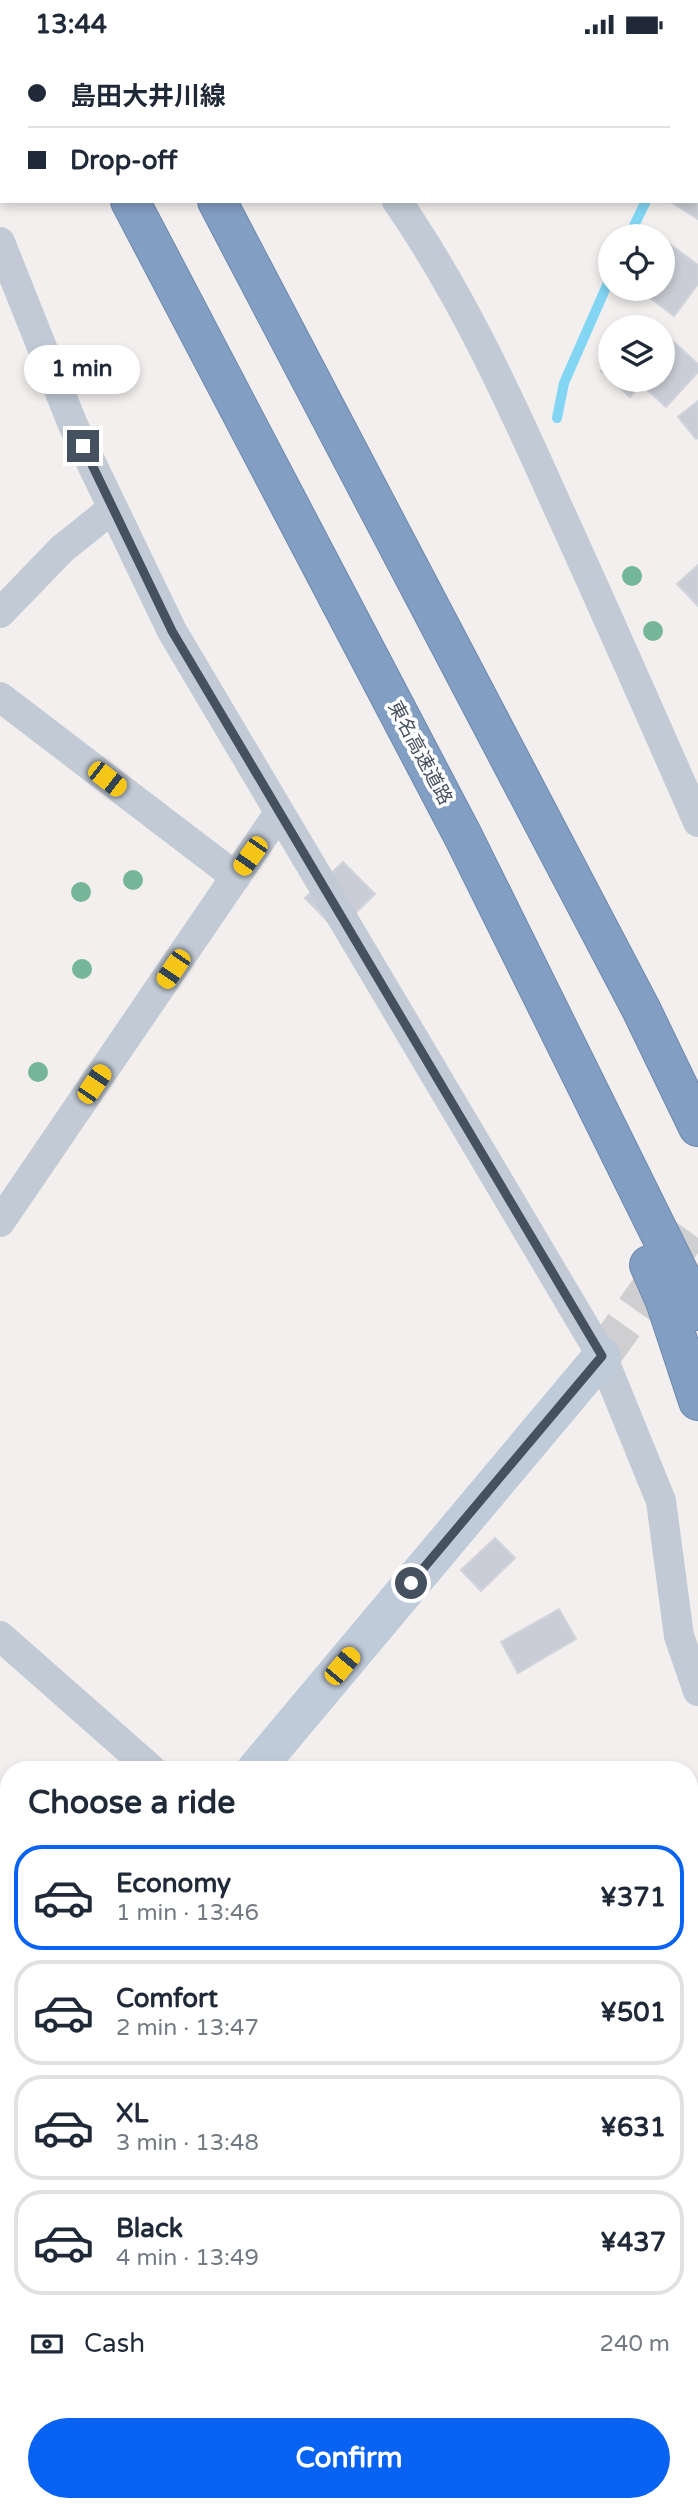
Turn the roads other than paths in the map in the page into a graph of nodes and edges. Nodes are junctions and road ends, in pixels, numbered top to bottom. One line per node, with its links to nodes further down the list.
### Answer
1 (131, 203): 10 (highway, 東名高速道路)
2 (218, 203): 12 (highway)
3 (398, 203): 9 (street)
4 (0, 242): 5 (street)
5 (113, 508): 6 (street); 8 (street)
6 (0, 613)
7 (0, 697): 11 (street)
8 (279, 813): 11 (street); 17 (street)
9 (698, 822)
10 (463, 836): 16 (highway, 東名高速道路); 18 (highway)
11 (236, 877): 15 (street)
12 (641, 1009): 13 (highway); 14 (highway)
13 (698, 1100)
14 (698, 1127)
15 (0, 1221)
16 (698, 1311)
17 (602, 1356): 20 (street); 22 (main road)
18 (698, 1401)
19 (0, 1636): 21 (street)
20 (698, 1691)
21 (142, 1761)
22 (263, 1761)

